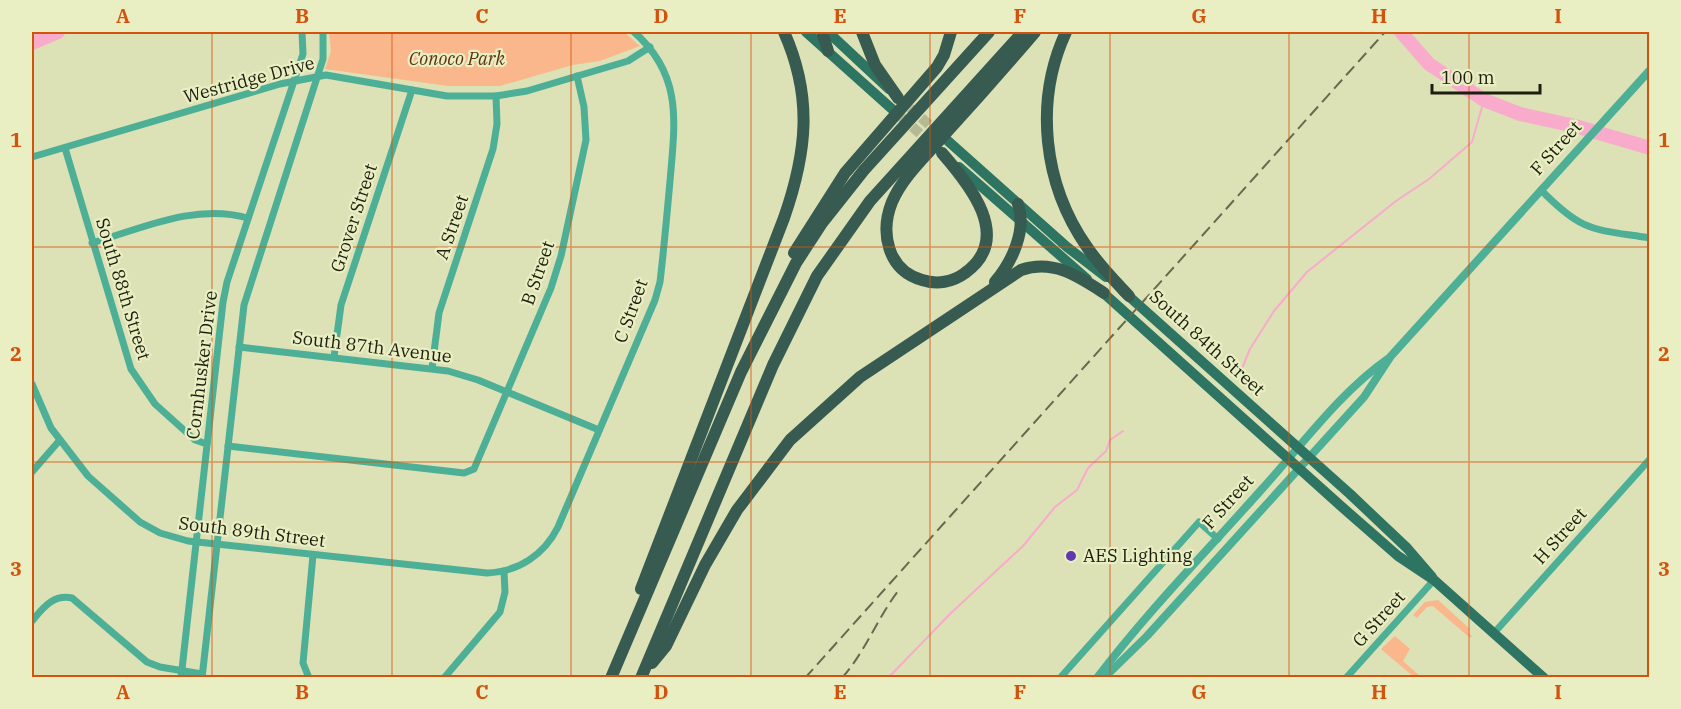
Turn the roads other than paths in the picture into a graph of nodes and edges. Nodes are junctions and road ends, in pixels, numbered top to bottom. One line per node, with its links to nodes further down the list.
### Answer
1 (302, 32): 19 (street, Cornhusker Drive)
2 (323, 32): 18 (street, Cornhusker Drive)
3 (634, 32): 14 (street, C Street)
4 (784, 32): 68 (highway)
5 (806, 32): 15 (main road)
6 (822, 32): 15 (highway)
7 (828, 32): 22 (main road)
8 (862, 32): 22 (highway)
9 (951, 32): 24 (highway)
10 (989, 32): 24 (highway)
11 (1023, 32): 23 (highway)
12 (1035, 32): 23 (highway)
13 (1066, 32): 37 (highway)
14 (650, 47): 17 (street, Westridge Drive); 45 (street, C Street)
15 (828, 51): 22 (main road)
16 (1650, 70): 30 (street, F Street)
17 (577, 76): 21 (street, Westridge Drive); 44 (street, B Street)
18 (317, 77): 19 (street, Westridge Drive); 20 (street, Westridge Drive); 39 (street, Cornhusker Drive)
19 (294, 81): 26 (street, Westridge Drive); 32 (street, Cornhusker Drive)
20 (412, 90): 21 (street, Westridge Drive); 41 (street, Grover Street)
21 (496, 96): 42 (street, A Street)
22 (897, 102)
23 (960, 109): 29 (highway)
24 (880, 141): 68 (highway)
25 (948, 141): 31 (main road, South 84th Street)
26 (65, 148): 28 (street, Westridge Drive); 35 (street, South 88th Street)
27 (941, 152): 29 (highway); 33 (main road, South 84th Street)
28 (32, 157)
29 (908, 166): 64 (highway)
30 (1541, 190): 34 (street); 40 (street, F Street)
31 (1018, 204): 33 (highway); 37 (main road, South 84th Street)
32 (248, 218): 35 (street); 47 (street, Cornhusker Drive)
33 (1022, 222): 36 (main road, South 84th Street); 38 (highway)
34 (1650, 238)
35 (92, 243): 47 (street, South 88th Street)
36 (1104, 293): 38 (highway); 51 (main road, South 84th Street)
37 (1129, 296): 49 (main road, South 84th Street)
38 (978, 297): 64 (highway)
39 (239, 347): 41 (street, South 87th Avenue); 48 (street, Cornhusker Drive)
40 (1391, 356): 49 (street, F Street); 50 (street, F Street)
41 (334, 357): 42 (street, South 87th Avenue)
42 (432, 368): 44 (street, South 87th Avenue)
43 (32, 384): 46 (street, South 89th Street)
44 (507, 392): 45 (street, South 87th Avenue); 48 (street, B Street)
45 (599, 430): 59 (street, C Street)
46 (59, 441): 54 (street); 56 (street, South 89th Street)
47 (207, 444): 56 (street, Cornhusker Drive)
48 (228, 446): 57 (street, Cornhusker Drive)
49 (1299, 448): 50 (main road, South 84th Street); 51 (street, F Street)
50 (1309, 458): 53 (street, F Street); 60 (main road, South 84th Street)
51 (1289, 459): 53 (main road, South 84th Street); 55 (street, F Street)
52 (1650, 459): 62 (street, H Street)
53 (1299, 469): 60 (main road, South 84th Street); 71 (street, F Street)
54 (32, 472)
55 (1218, 538): 69 (street); 70 (street, F Street)
56 (196, 542): 57 (street, South 89th Street); 63 (street, Cornhusker Drive)
57 (216, 544): 58 (street, South 89th Street); 65 (street, Cornhusker Drive)
58 (313, 555): 59 (street, South 89th Street); 66 (street)
59 (504, 571): 67 (street)
60 (1434, 580): 62 (main road, South 84th Street); 72 (street, G Street)
61 (32, 621): 63 (street)
62 (1494, 633): 73 (main road, South 84th Street)
63 (182, 674): 65 (street)
64 (642, 675)
65 (202, 676)
66 (309, 678)
67 (444, 678)
68 (609, 678)
69 (1060, 678)
70 (1097, 678)
71 (1104, 678)
72 (1346, 678)
73 (1544, 678)

